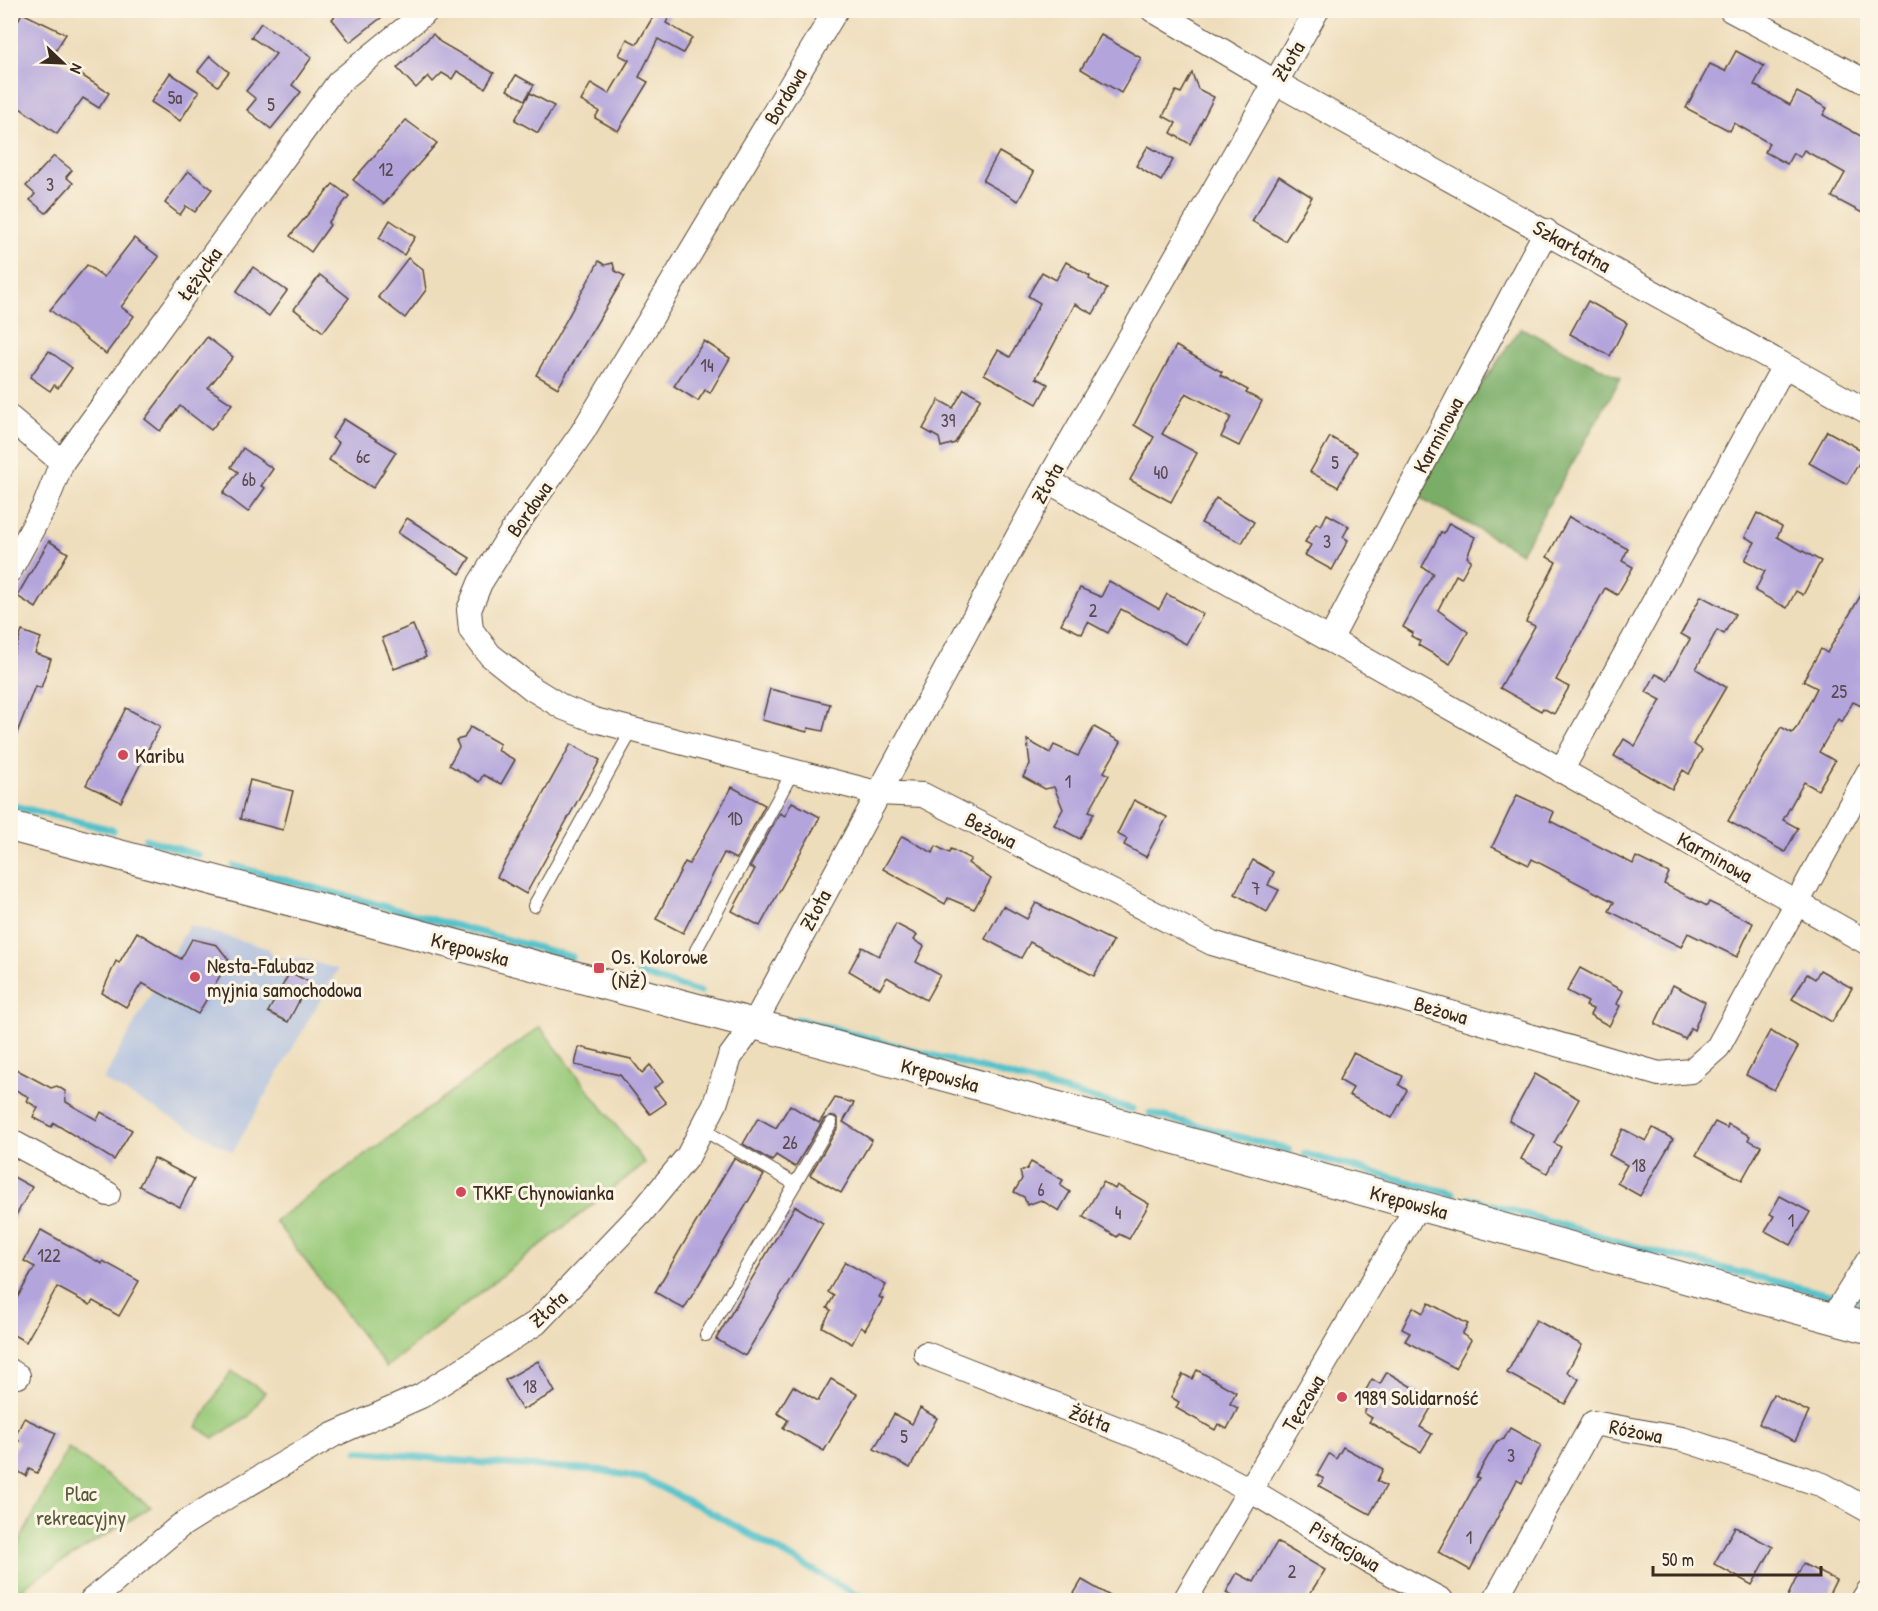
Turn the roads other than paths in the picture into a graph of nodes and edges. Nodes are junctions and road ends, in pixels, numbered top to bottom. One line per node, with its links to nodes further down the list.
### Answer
1 (428, 10): 12 (street, Łężycka)
2 (836, 10): 16 (street, Bordowa)
3 (1153, 10): 6 (street)
4 (1317, 10): 6 (street, Złota)
5 (1731, 10): 7 (street)
6 (1275, 82): 8 (street, Szkarłatna); 13 (street, Złota)
7 (1868, 83)
8 (1546, 231): 9 (street, Szkarłatna); 15 (street, Karminowa)
9 (1784, 366): 10 (street, Szkarłatna); 18 (street)
10 (1868, 412)
11 (10, 418): 12 (street)
12 (62, 462): 14 (street, Łężycka)
13 (1048, 482): 15 (street, Karminowa); 20 (street, Złota)
14 (10, 570)
15 (1330, 640): 18 (street, Karminowa)
16 (632, 729): 17 (street, Bordowa); 23 (lane)
17 (793, 771): 20 (street, Bordowa); 25 (lane)
18 (1562, 771): 22 (street, Karminowa)
19 (1868, 772): 22 (street, Beżowa)
20 (878, 793): 22 (street, Beżowa); 26 (street, Złota)
21 (10, 826): 26 (street, Krępowska)
22 (1798, 904): 24 (street, Karminowa)
23 (534, 906)
24 (1868, 943)
25 (696, 950)
26 (754, 1024): 28 (street, Złota); 32 (street, Krępowska)
27 (831, 1123): 30 (lane)
28 (702, 1129): 30 (lane); 41 (street, Złota)
29 (10, 1141): 31 (street)
30 (795, 1184): 36 (lane)
31 (108, 1194)
32 (1418, 1205): 34 (street, Krępowska); 38 (street, Tęczowa)
33 (1868, 1262): 34 (street)
34 (1833, 1318): 35 (street, Krępowska)
35 (1868, 1328)
36 (706, 1335)
37 (926, 1354): 38 (street, Żółta)
38 (1250, 1490): 42 (street, Tęczowa); 43 (street, Pistacjowa)
39 (1868, 1510): 44 (street, Różowa)
40 (1868, 1592): 45 (street)
41 (92, 1600)
42 (1185, 1600)
43 (1441, 1600)
44 (1495, 1600)
45 (1863, 1600)

